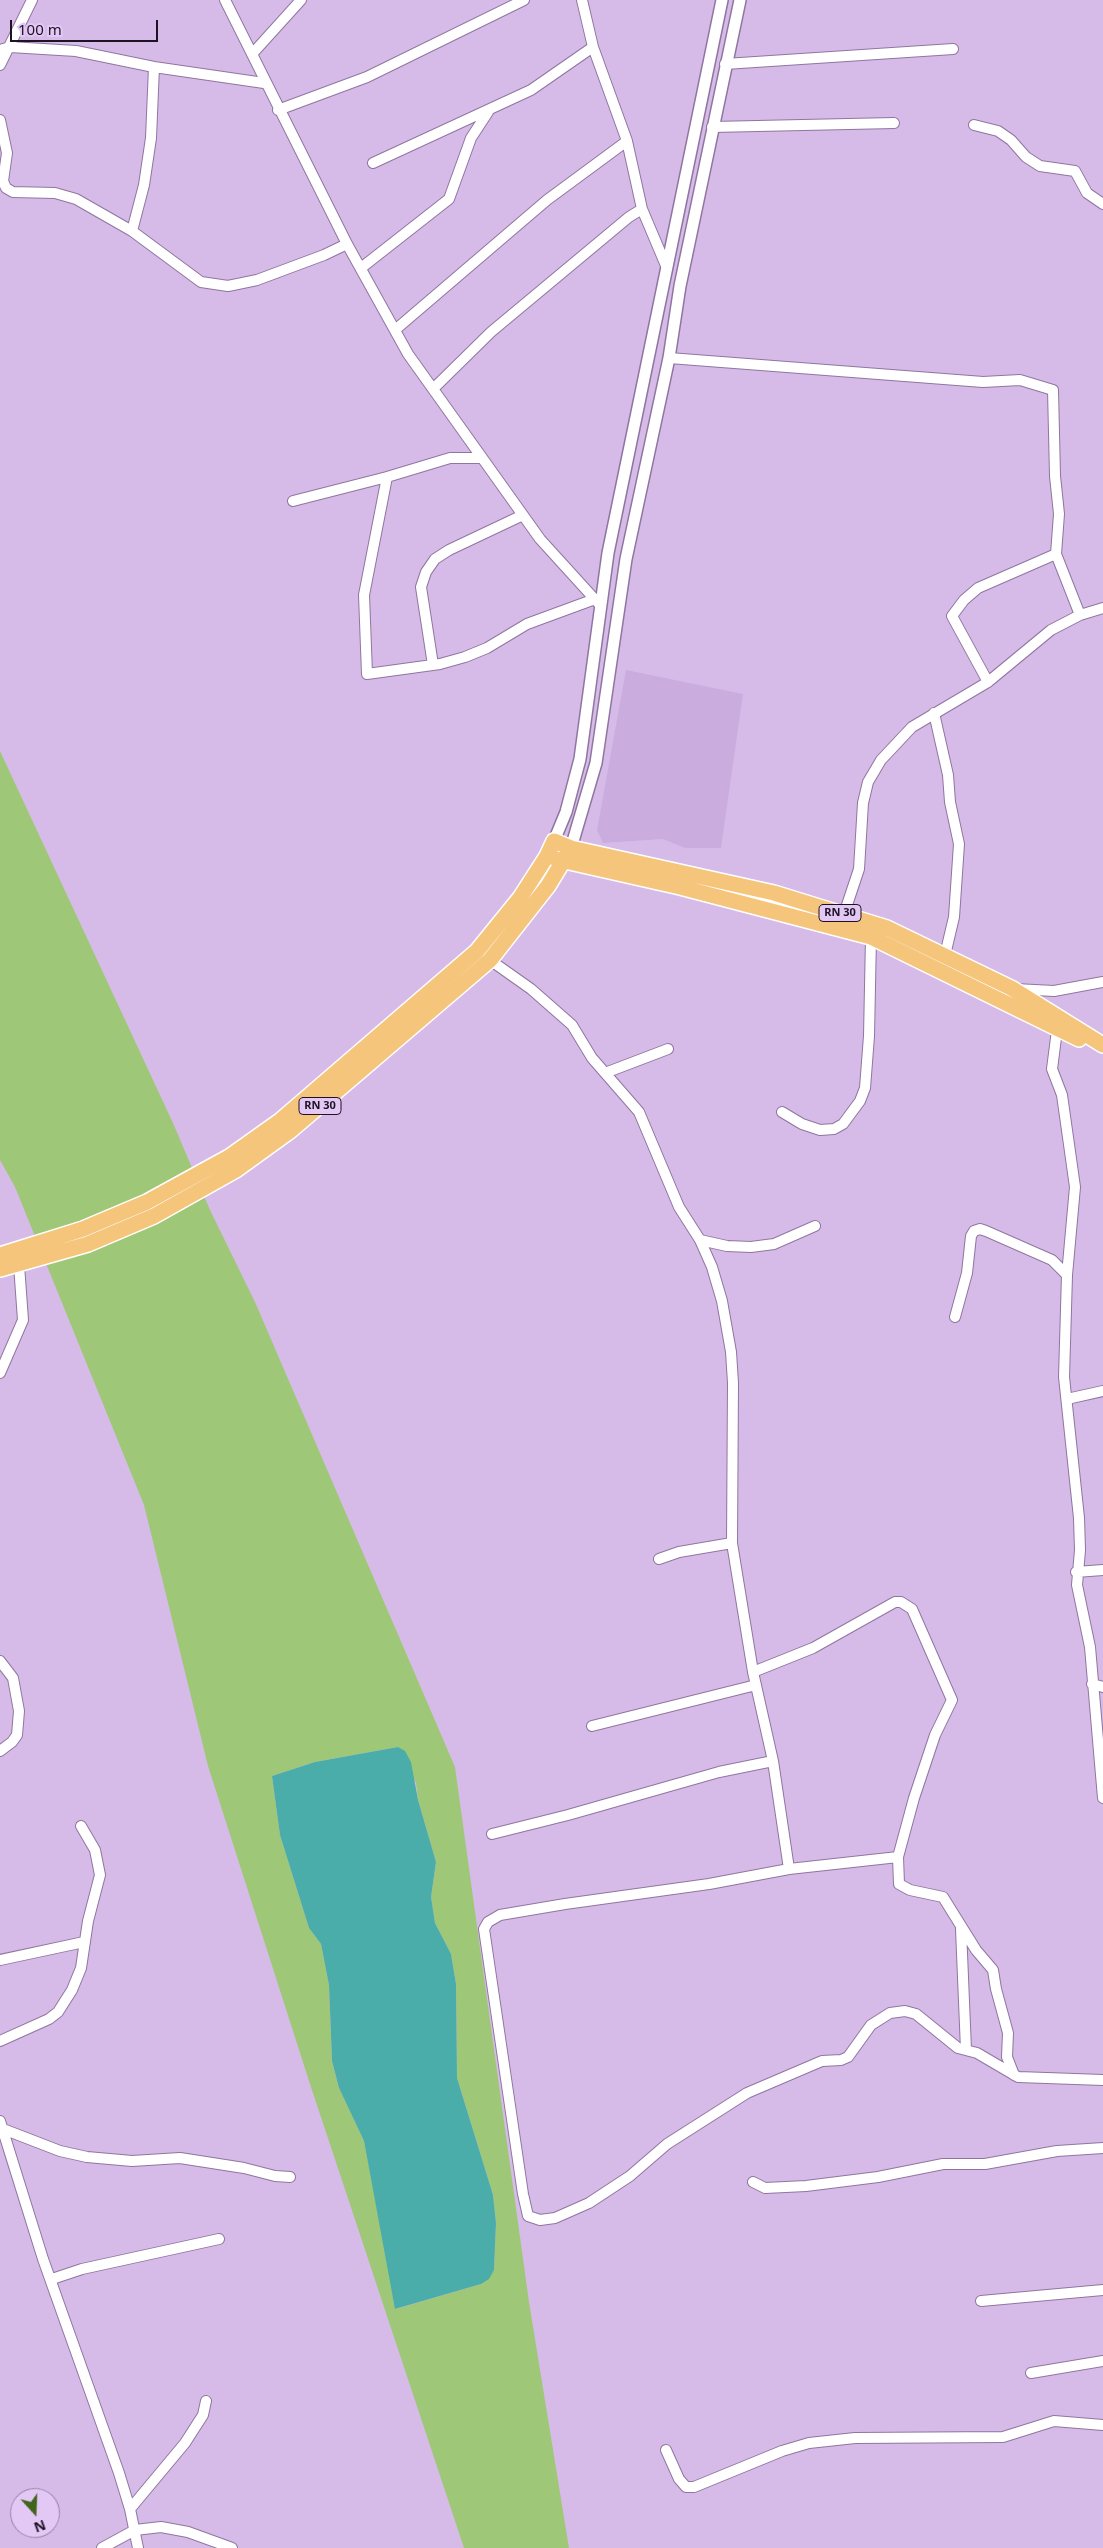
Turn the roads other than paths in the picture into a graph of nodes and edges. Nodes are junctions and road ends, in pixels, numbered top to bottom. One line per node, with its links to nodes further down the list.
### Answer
1 (32, 0): 8 (street)
2 (225, 0): 12 (street)
3 (301, 0): 12 (street)
4 (524, 0): 17 (street)
5 (582, 0): 9 (street)
6 (722, 0): 30 (street)
7 (740, 0): 13 (street)
8 (10, 47): 11 (street); 14 (street); 15 (street)
9 (593, 47): 18 (street); 23 (street)
10 (953, 49): 13 (street)
11 (0, 50)
12 (253, 52): 16 (street)
13 (725, 64): 22 (street)
14 (0, 65)
15 (154, 67): 16 (street); 27 (street)
16 (264, 83): 17 (street)
17 (278, 110): 28 (street)
18 (489, 111): 24 (street); 29 (street)
19 (0, 120): 27 (street)
20 (894, 123): 22 (street)
21 (974, 125): 25 (street)
22 (712, 127): 32 (street)
23 (627, 141): 26 (street); 31 (street)
24 (373, 163)
25 (1103, 204)
26 (642, 208): 30 (street); 33 (street)
27 (132, 231): 28 (street)
28 (347, 244): 29 (street)
29 (361, 268): 31 (street)
30 (667, 268): 39 (street)
31 (395, 330): 33 (street)
32 (669, 358): 38 (street); 46 (street)
33 (433, 389): 34 (street)
34 (482, 458): 35 (street); 37 (street)
35 (387, 477): 36 (street); 42 (street)
36 (293, 501)
37 (523, 515): 39 (street); 42 (street)
38 (1056, 554): 41 (street); 43 (street)
39 (597, 602): 42 (street); 45 (street)
40 (1103, 608): 41 (street)
41 (1080, 615): 43 (street)
42 (433, 665)
43 (988, 682): 44 (street)
44 (934, 713): 49 (street); 51 (street)
45 (554, 841): 46 (main road, RN 30); 47 (main road, RN 30)
46 (571, 848): 48 (main road, RN 30 / RN 30); 49 (main road, RN 30)
47 (548, 856): 48 (main road, RN 30); 64 (main road, RN 30)
48 (563, 862): 50 (main road, RN 30); 52 (main road, RN 30 / RN 30)
49 (844, 914): 51 (main road, RN 30)
50 (871, 937): 55 (main road, RN 30); 60 (street)
51 (945, 955): 54 (main road, RN 30)
52 (490, 960): 59 (street); 66 (main road, RN 30 / RN 30)
53 (1103, 982): 54 (street)
54 (1011, 988): 56 (main road, RN 30)
55 (1057, 1030): 58 (main road, RN 30); 63 (street)
56 (1103, 1045)
57 (668, 1049): 59 (street)
58 (1103, 1049)
59 (605, 1073): 62 (street)
60 (782, 1112)
61 (815, 1226): 62 (street)
62 (700, 1240): 73 (street)
63 (1070, 1249): 65 (street); 68 (street)
64 (0, 1255)
65 (1052, 1260): 68 (street); 69 (street)
66 (19, 1265): 67 (main road, RN 30 / RN 30); 70 (street)
67 (0, 1269)
68 (1067, 1275): 72 (street)
69 (955, 1317)
70 (0, 1373)
71 (1103, 1391): 72 (street)
72 (1067, 1399): 76 (street)
73 (732, 1543): 74 (street); 78 (street)
74 (659, 1559)
75 (1103, 1570): 76 (street)
76 (1076, 1572): 79 (street)
77 (0, 1661): 83 (street)
78 (754, 1672): 80 (street); 89 (street)
79 (1092, 1684): 81 (street); 85 (street)
80 (756, 1685): 82 (street); 84 (street)
81 (1103, 1687)
82 (592, 1726)
83 (0, 1751)
84 (772, 1761): 88 (street); 90 (street)
85 (1101, 1770): 86 (street)
86 (1103, 1798)
87 (81, 1826): 92 (street)
88 (492, 1834)
89 (898, 1857): 90 (street); 91 (street)
90 (789, 1869): 95 (street)
91 (961, 1929): 95 (street); 96 (street)
92 (84, 1942): 93 (street); 94 (street)
93 (0, 1960)
94 (0, 2041)
95 (966, 2050): 96 (street)
96 (1014, 2075): 97 (street)
97 (1103, 2080)
98 (1, 2127): 100 (street); 103 (street)
99 (1103, 2148): 101 (street)
100 (290, 2177)
101 (753, 2182)
102 (219, 2238): 103 (street)
103 (52, 2279): 111 (street)
104 (1103, 2290): 105 (street)
105 (980, 2301)
106 (1103, 2361): 107 (street)
107 (1031, 2373)
108 (206, 2401): 111 (street)
109 (1103, 2425): 110 (street)
110 (666, 2450)
111 (130, 2509): 112 (street)
112 (135, 2530): 113 (street); 114 (street); 115 (street)
113 (102, 2548)
114 (138, 2548)
115 (232, 2548)

